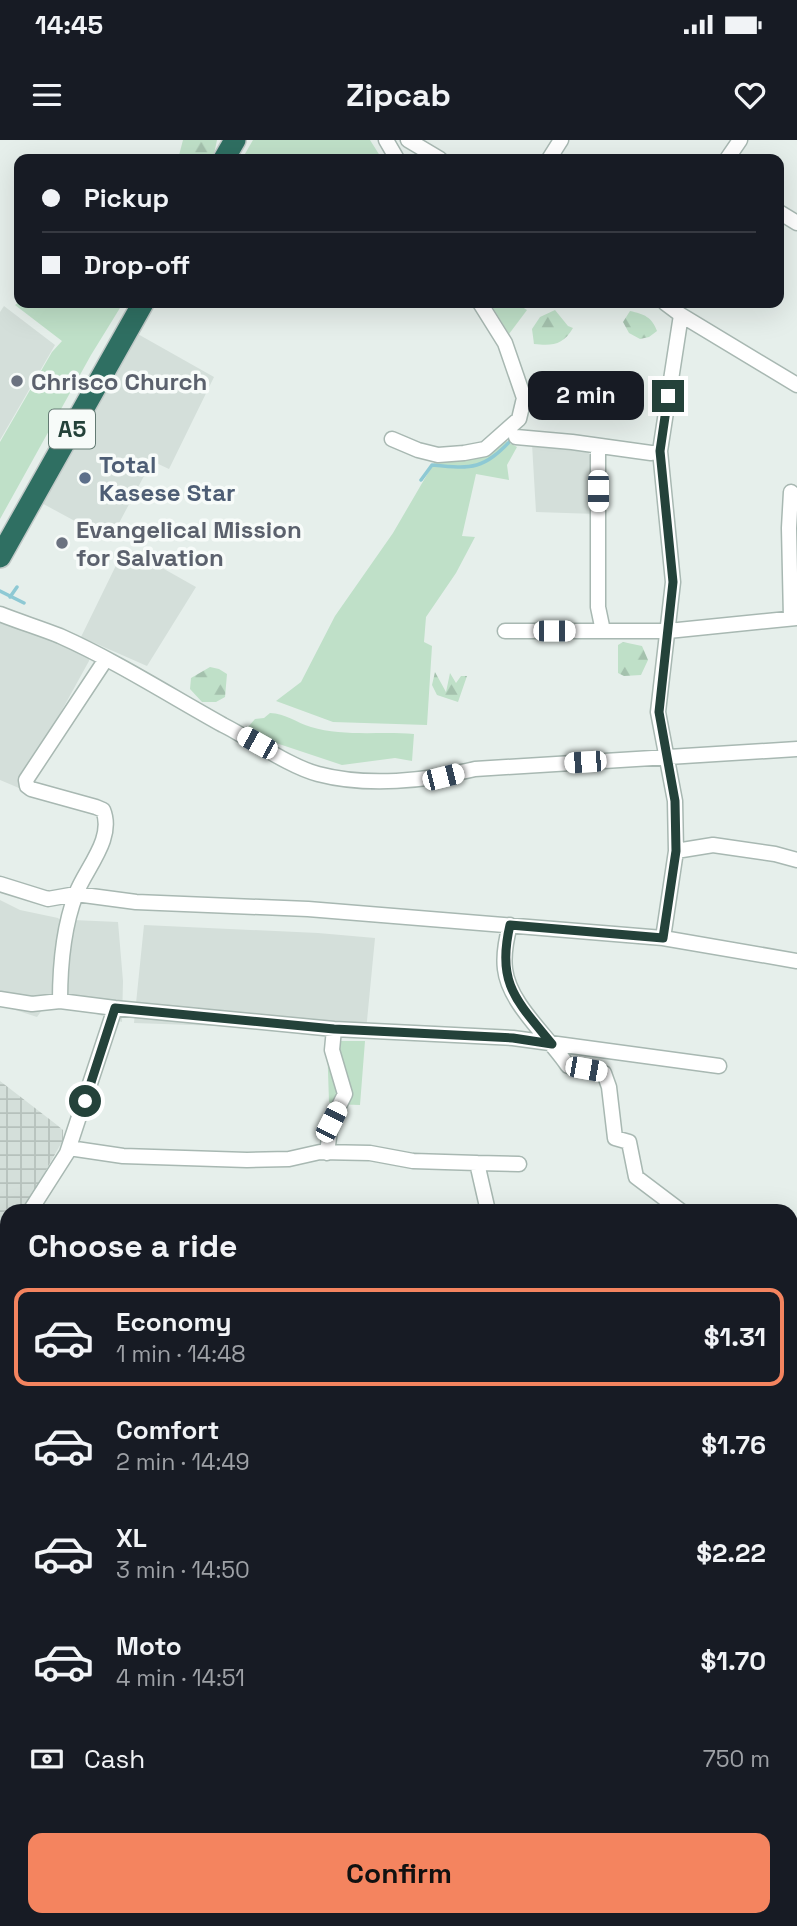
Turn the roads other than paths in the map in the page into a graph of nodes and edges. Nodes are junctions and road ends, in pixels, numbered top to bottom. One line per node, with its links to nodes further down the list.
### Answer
1 (408, 140): 2 (street)
2 (432, 154)
3 (140, 308): 13 (highway, A5 / A5)
4 (483, 308): 9 (street)
5 (672, 308): 6 (street)
6 (681, 315): 7 (street); 11 (street)
7 (797, 385)
8 (516, 438): 10 (street)
9 (392, 439)
10 (598, 446): 11 (street); 17 (street)
11 (660, 451): 18 (street)
12 (791, 492): 15 (street)
13 (0, 557)
14 (0, 614): 19 (street)
15 (794, 618): 18 (street)
16 (505, 631): 17 (street)
17 (603, 631): 18 (street)
18 (668, 631): 21 (street)
19 (106, 659): 21 (street); 25 (street)
20 (797, 749): 21 (street)
21 (667, 757): 22 (street)
22 (676, 851): 23 (street); 27 (street)
23 (797, 860)
24 (0, 884): 25 (street)
25 (76, 894): 26 (street); 30 (street)
26 (510, 925): 27 (street); 33 (street)
27 (663, 938): 28 (street)
28 (797, 961)
29 (0, 999): 30 (street)
30 (60, 1001): 31 (street)
31 (115, 1008): 32 (street); 35 (street)
32 (334, 1029): 33 (street); 36 (street)
33 (552, 1044): 34 (street); 41 (street)
34 (719, 1066)
35 (69, 1148): 36 (street); 39 (street)
36 (327, 1153): 37 (street)
37 (477, 1163): 38 (street); 40 (street)
38 (519, 1164)
39 (34, 1204)
40 (486, 1204)
41 (672, 1204)

